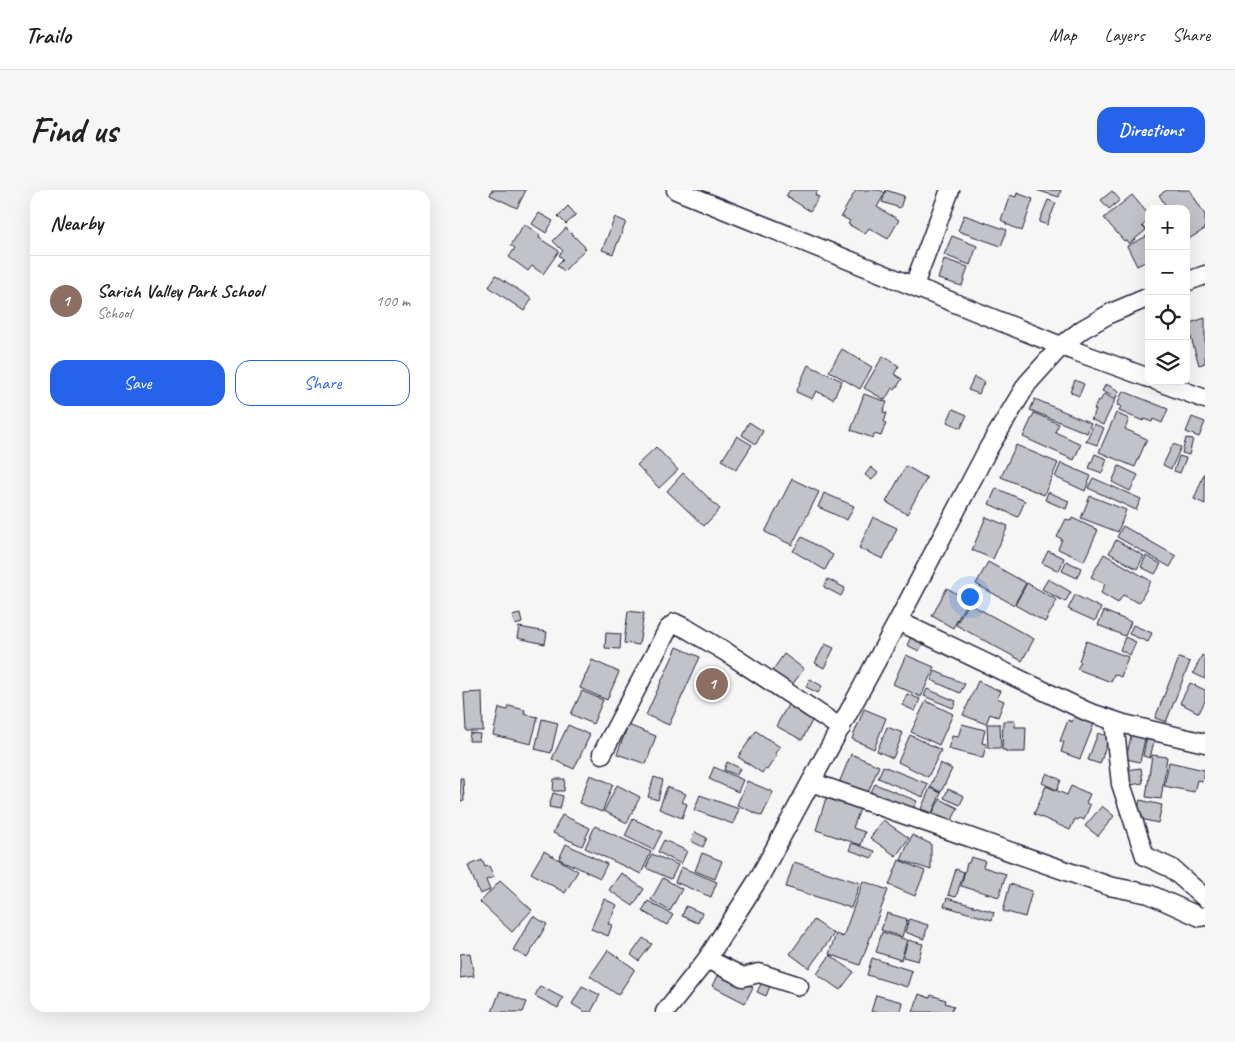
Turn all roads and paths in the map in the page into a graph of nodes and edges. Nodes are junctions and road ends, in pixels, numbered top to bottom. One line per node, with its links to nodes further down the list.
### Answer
1 (676, 190): 5 (street)
2 (950, 190): 5 (street)
3 (1205, 274): 4 (street)
4 (1190, 280)
5 (914, 285): 7 (street)
6 (1145, 299): 7 (street)
7 (1062, 346): 8 (street); 11 (street)
8 (1145, 377)
9 (1168, 385): 10 (street)
10 (1205, 399)
11 (898, 621): 12 (street); 13 (street)
12 (1114, 721): 14 (street); 17 (street)
13 (841, 728): 15 (street); 16 (street)
14 (1205, 743)
15 (602, 754)
16 (811, 782): 18 (street); 19 (street)
17 (1205, 898)
18 (1205, 916)
19 (707, 959): 20 (street); 21 (street)
20 (799, 986)
21 (665, 1012)

